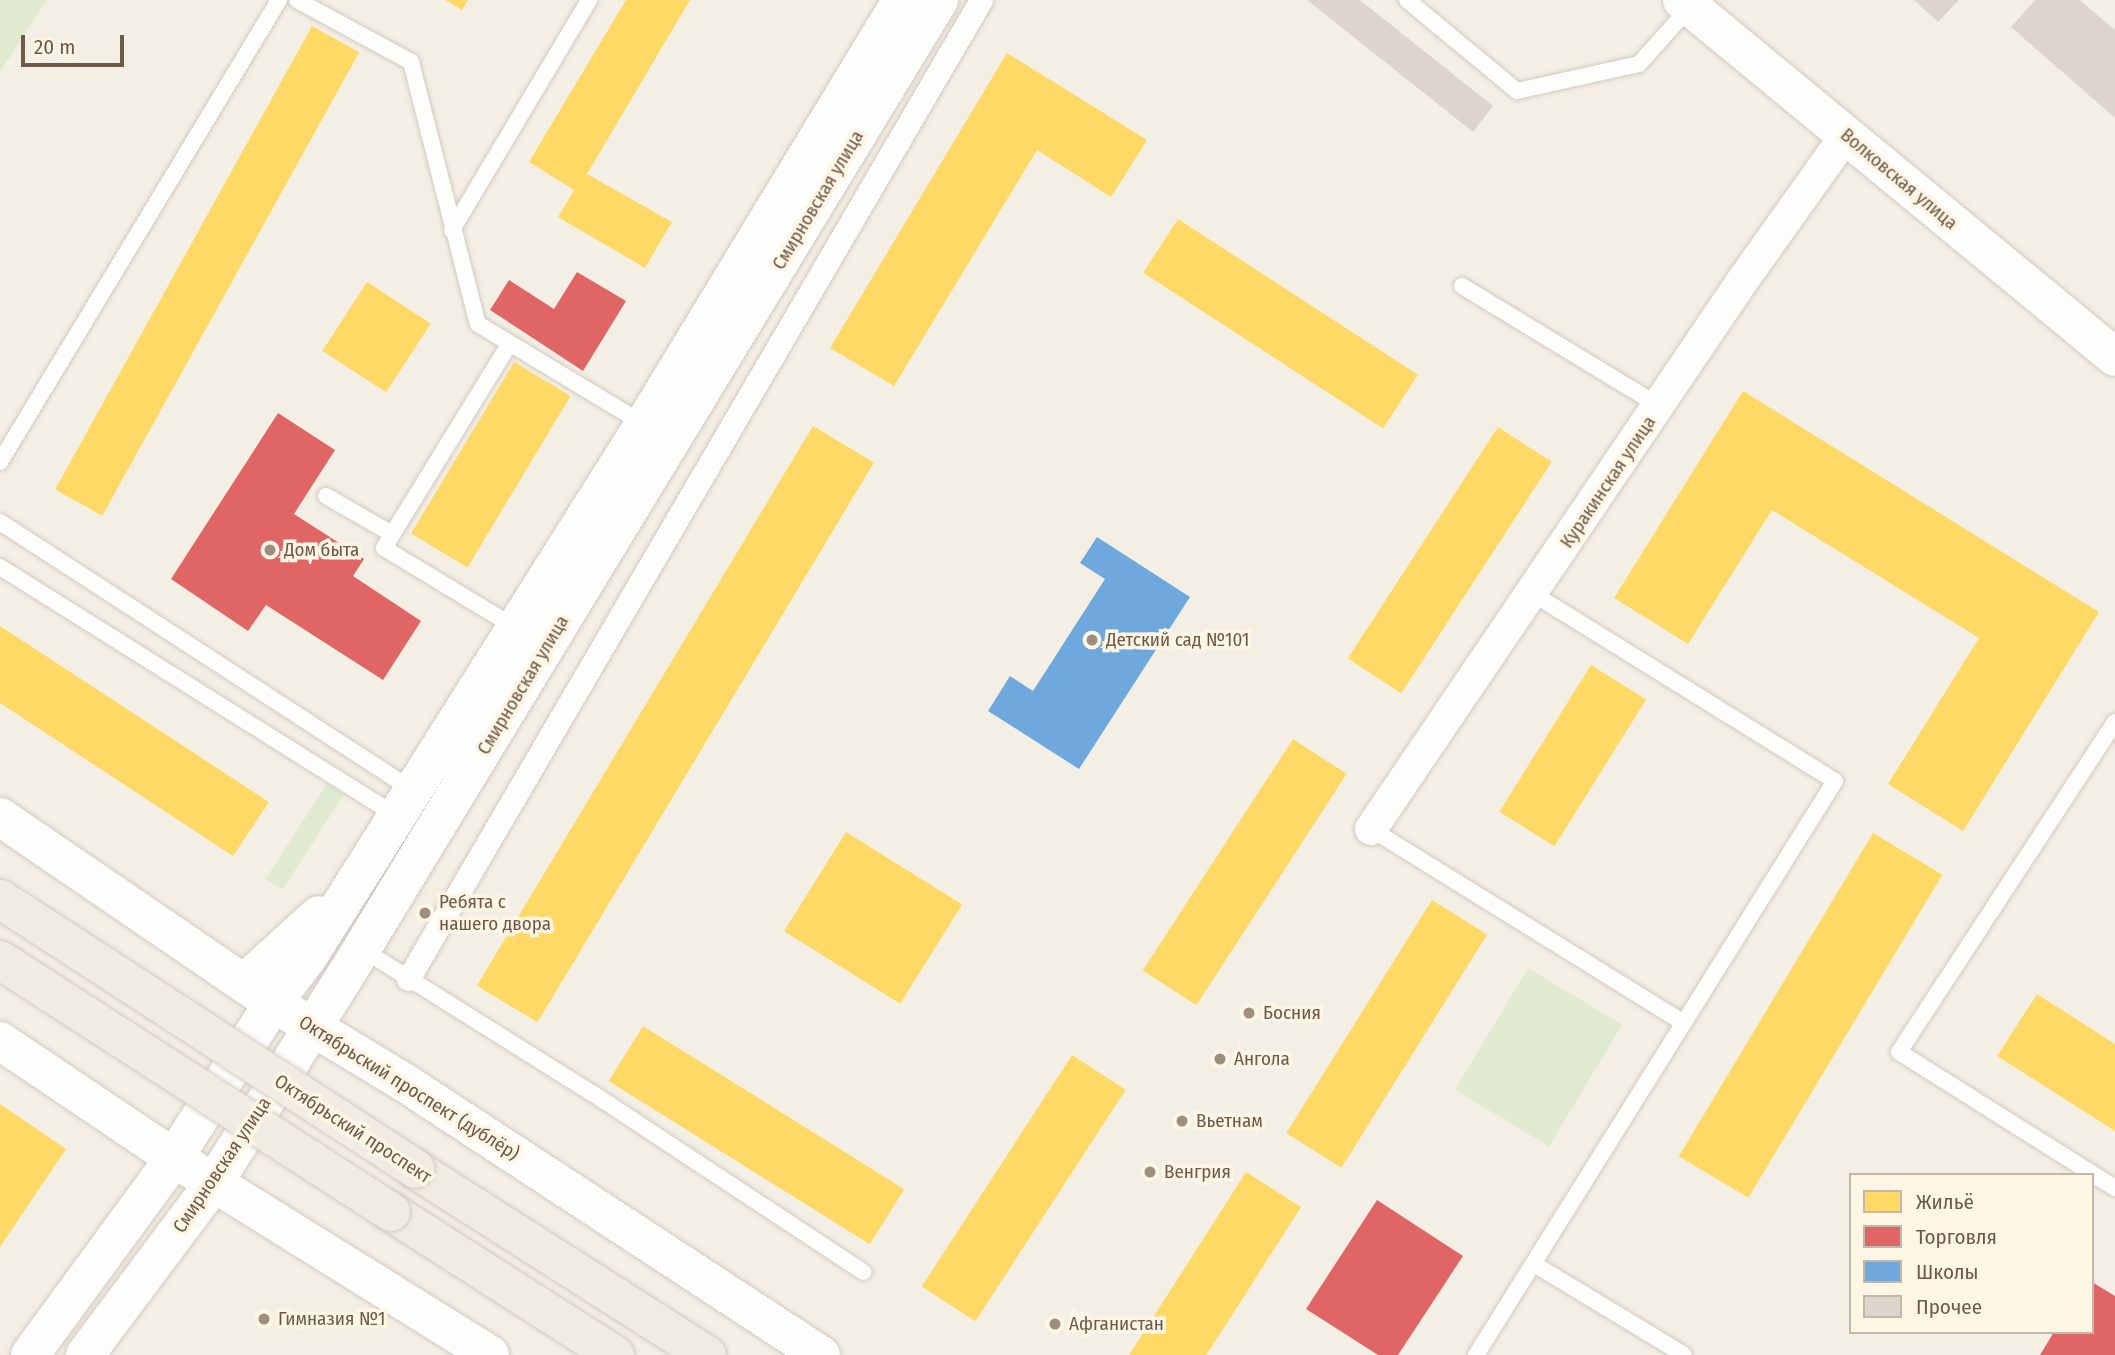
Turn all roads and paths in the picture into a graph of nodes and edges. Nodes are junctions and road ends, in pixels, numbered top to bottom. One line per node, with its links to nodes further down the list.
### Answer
1 (279, 0): 16 (lane)
2 (297, 0): 10 (lane)
3 (589, 0): 10 (lane)
4 (902, 0): 15 (main road, Смирновская улица)
5 (939, 0): 28 (main road, Смирновская улица)
6 (981, 0): 30 (street)
7 (1407, 0): 8 (lane)
8 (1686, 3): 9 (main road, Волковская улица)
9 (1846, 135): 13 (main road, Волковская улица); 14 (street, Куракинская улица)
10 (452, 230): 12 (lane)
11 (1462, 286): 14 (lane)
12 (510, 343): 15 (lane); 19 (lane)
13 (2115, 357)
14 (1659, 406): 21 (street, Куракинская улица)
15 (644, 424): 22 (main road, Смирновская улица)
16 (0, 461)
17 (326, 496): 19 (lane)
18 (0, 522): 24 (lane)
19 (392, 534): 22 (lane)
20 (0, 567): 24 (lane)
21 (1532, 593): 26 (street, Куракинская улица); 32 (lane)
22 (516, 628): 24 (main road, Смирновская улица)
23 (2115, 722): 36 (lane)
24 (405, 804): 31 (main road, Смирновская улица)
25 (0, 817): 31 (main road, Октябрьский проспект (дублёр))
26 (1371, 829): 32 (lane)
27 (0, 900): 47 (main road, Октябрьский проспект, bridge)
28 (362, 949): 30 (lane); 33 (main road, Смирновская улица)
29 (0, 960): 46 (main road, bridge)
30 (408, 979): 41 (lane)
31 (259, 993): 33 (main road, Октябрьский проспект (дублёр)); 35 (main road, Смирновская улица)
32 (1684, 1023): 40 (lane)
33 (313, 1026): 38 (main road, Смирновская улица); 48 (main road, Октябрьский проспект (дублёр))
34 (0, 1041): 35 (main road)
35 (174, 1158): 38 (main road); 43 (main road, Смирновская улица)
36 (2091, 1173)
37 (2094, 1175): 39 (lane)
38 (215, 1181): 44 (main road, Смирновская улица); 45 (main road)
39 (2115, 1188)
40 (1534, 1264): 42 (lane); 49 (lane)
41 (863, 1272)
42 (1472, 1354)
43 (30, 1355)
44 (85, 1355)
45 (489, 1355)
46 (615, 1355)
47 (707, 1355)
48 (821, 1355)
49 (1684, 1355)

